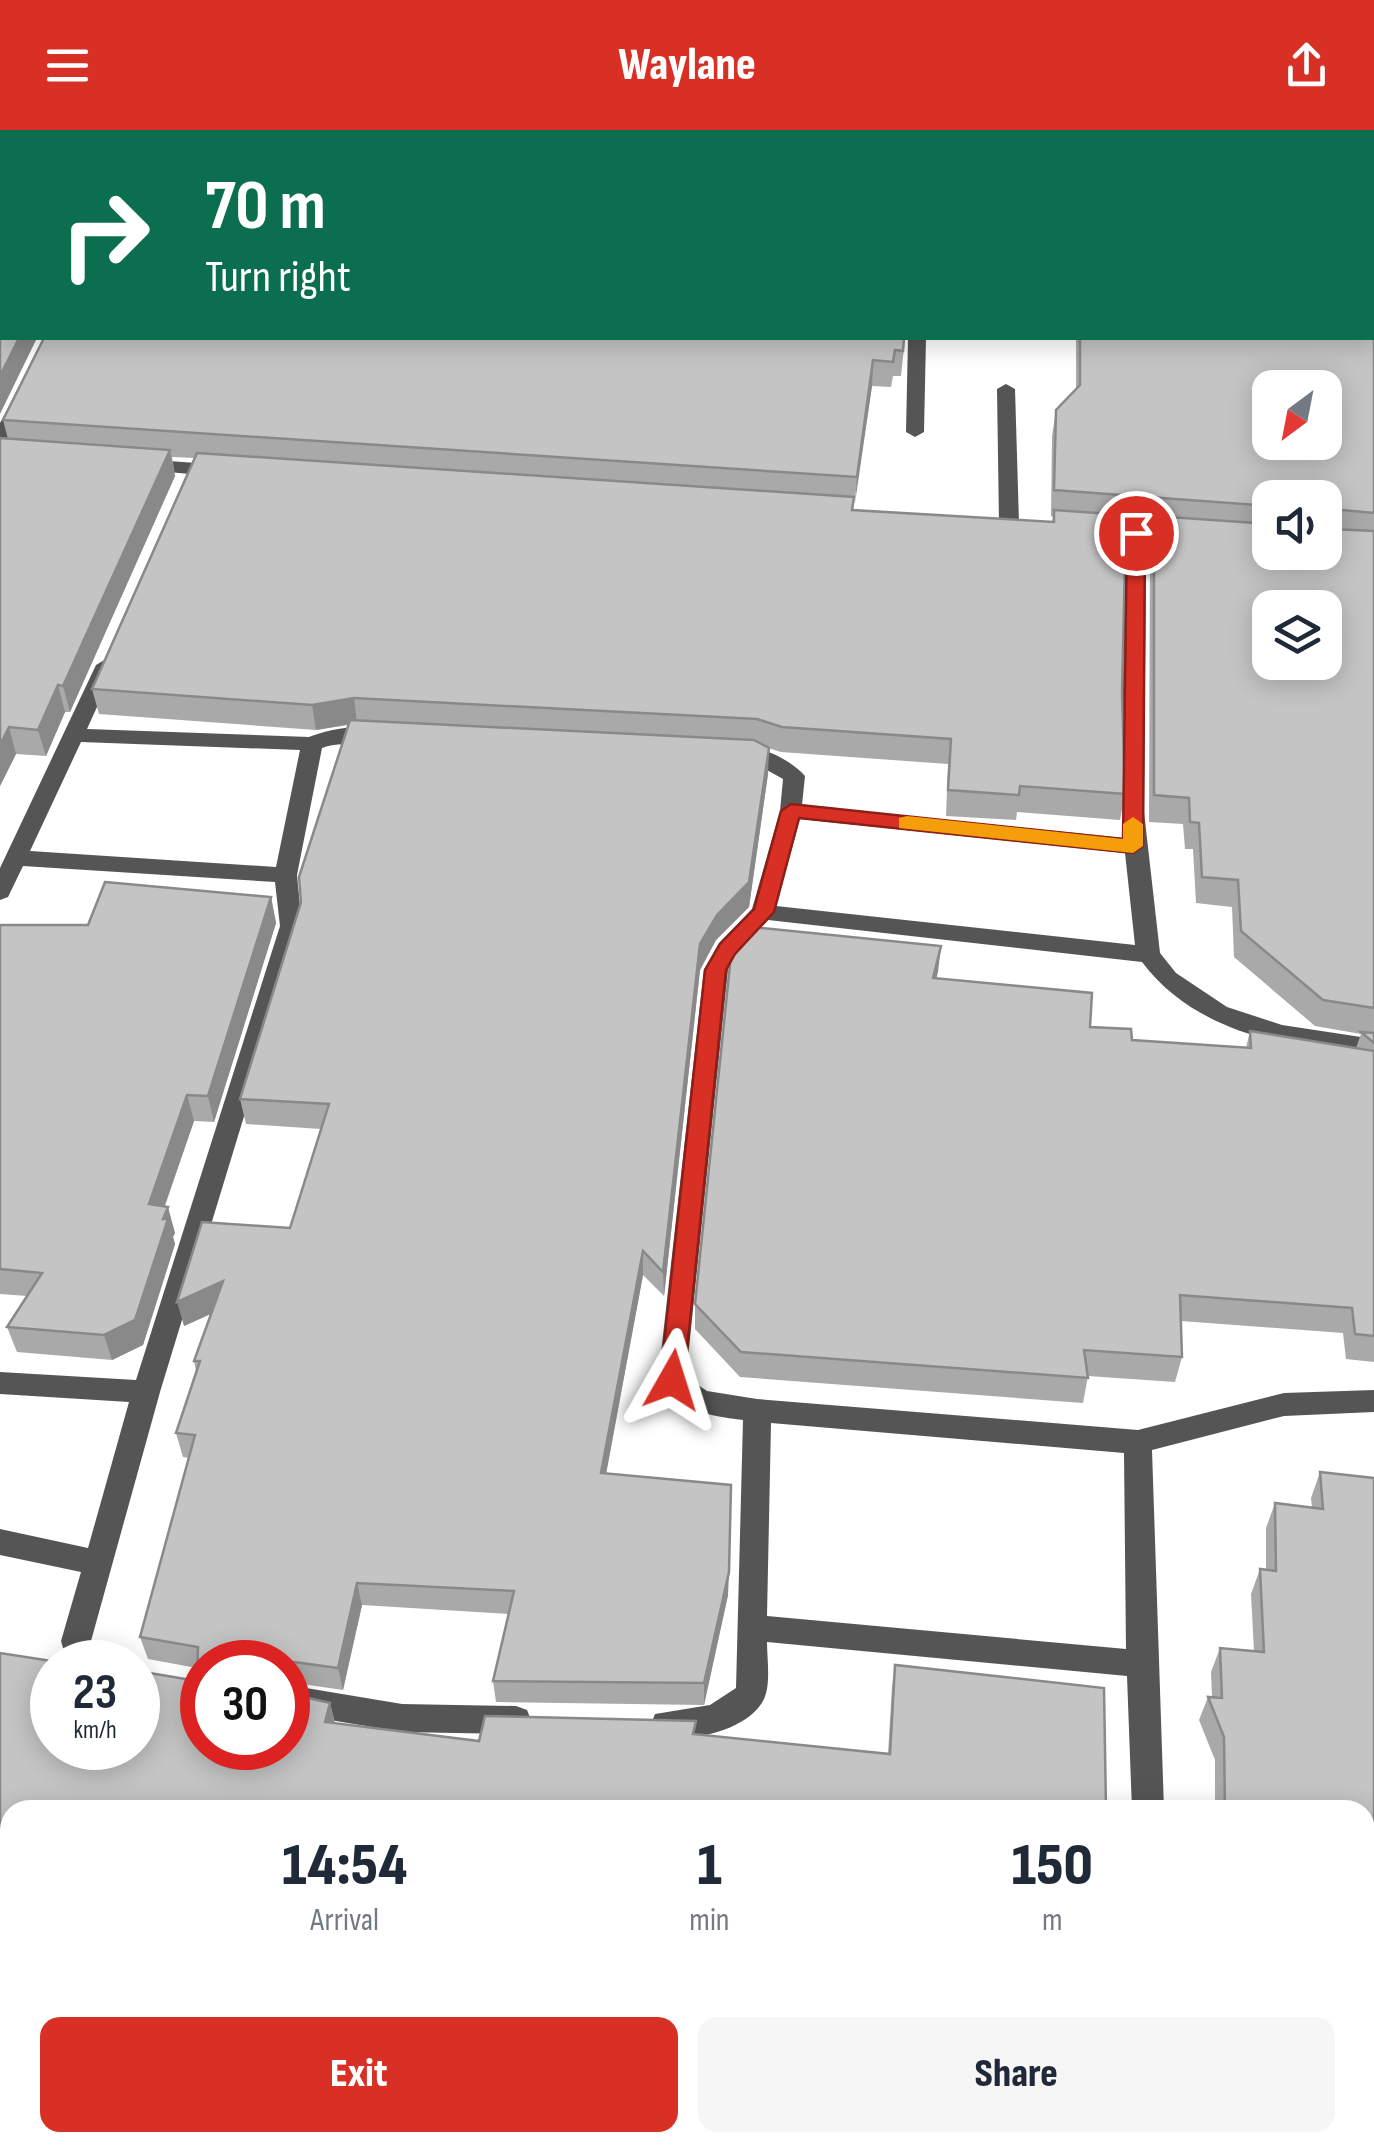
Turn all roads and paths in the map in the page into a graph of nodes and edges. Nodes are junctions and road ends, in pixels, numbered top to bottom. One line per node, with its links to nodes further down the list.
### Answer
1 (917, 340): 4 (street)
2 (25, 390): 5 (street)
3 (1006, 390): 8 (street)
4 (915, 432)
5 (0, 442)
6 (116, 463): 7 (street)
7 (252, 472)
8 (1008, 523)
9 (1082, 528): 10 (street)
10 (1136, 533): 11 (street); 18 (street)
11 (1212, 538)
12 (114, 646): 13 (street)
13 (75, 735): 15 (street); 19 (street)
14 (397, 736): 15 (street)
15 (312, 744): 20 (street)
16 (716, 753): 17 (street)
17 (791, 811): 18 (street); 22 (street)
18 (1133, 846): 23 (street)
19 (16, 858): 20 (street); 21 (street)
20 (286, 875): 26 (street)
21 (0, 892)
22 (764, 912): 23 (street); 28 (street)
23 (1149, 955): 24 (street)
24 (1374, 1048)
25 (0, 1383): 26 (street)
26 (146, 1392): 31 (street)
27 (1374, 1400): 29 (street)
28 (757, 1410): 29 (street); 32 (street)
29 (1138, 1442): 34 (street)
30 (0, 1542): 31 (street)
31 (98, 1564): 33 (street)
32 (754, 1628): 34 (street); 37 (street)
33 (76, 1640)
34 (1141, 1664): 38 (street)
35 (310, 1703): 36 (street)
36 (542, 1721)
37 (641, 1723)
38 (1148, 1800)

